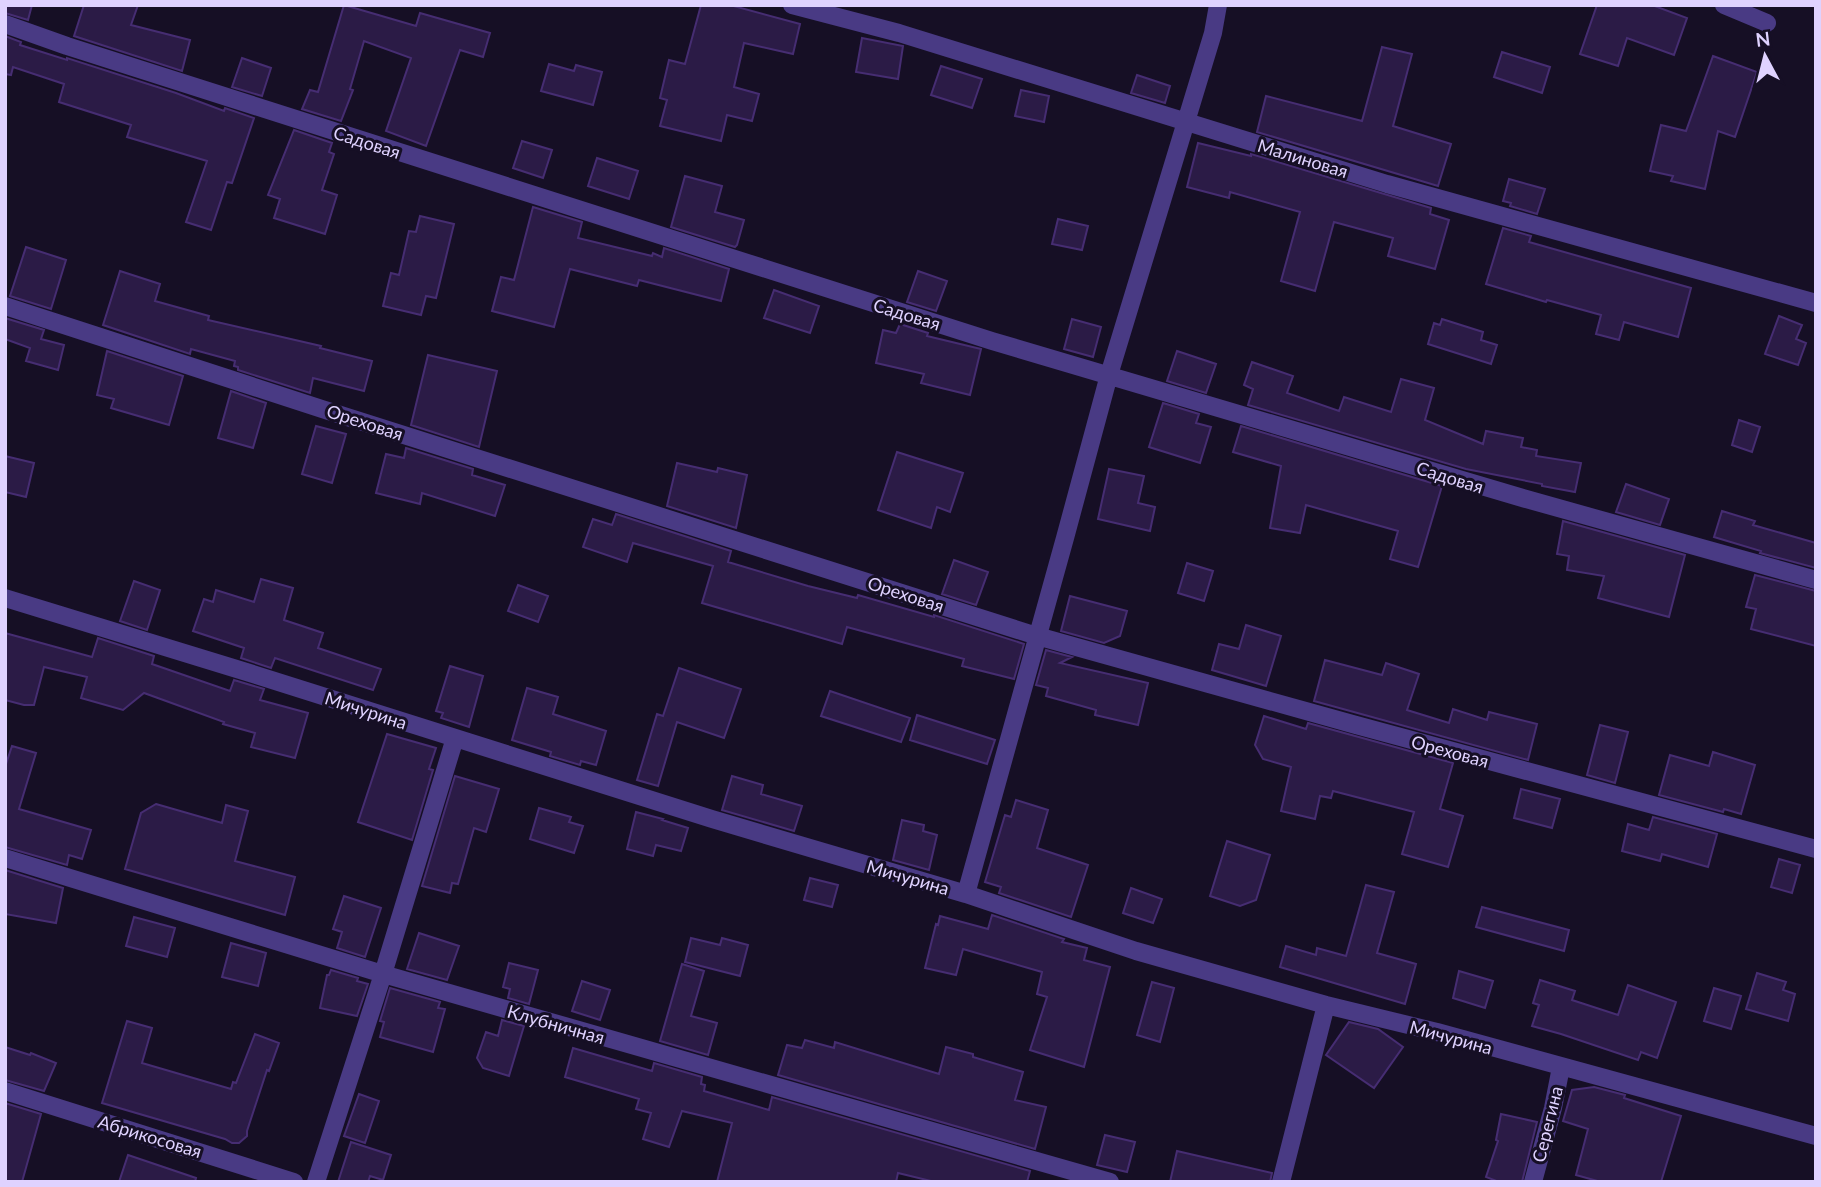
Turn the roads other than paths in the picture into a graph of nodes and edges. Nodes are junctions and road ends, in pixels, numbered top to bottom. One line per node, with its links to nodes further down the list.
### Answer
1 (792, 5): 6 (street, Малиновая)
2 (1219, 5): 6 (street)
3 (1724, 5): 4 (street)
4 (1767, 23)
5 (5, 24): 9 (street, Садовая)
6 (1185, 122): 7 (street, Малиновая); 9 (street)
7 (1816, 303)
8 (5, 306): 12 (street, Ореховая)
9 (1109, 375): 10 (street, Садовая); 12 (street)
10 (1816, 580)
11 (5, 598): 13 (street, Мичурина)
12 (1037, 636): 14 (street, Ореховая); 16 (street)
13 (455, 738): 16 (street, Мичурина); 17 (street)
14 (1816, 849)
15 (5, 858): 17 (street, Клубничная)
16 (966, 894): 18 (street, Мичурина)
17 (383, 974): 23 (street); 24 (street, Клубничная)
18 (1326, 1005): 19 (street, Мичурина); 25 (street)
19 (1561, 1067): 21 (street, Мичурина); 26 (street, Серегина)
20 (5, 1091): 22 (street, Абрикосовая)
21 (1816, 1136)
22 (294, 1182)
23 (316, 1182)
24 (1110, 1182)
25 (1281, 1182)
26 (1533, 1182)

